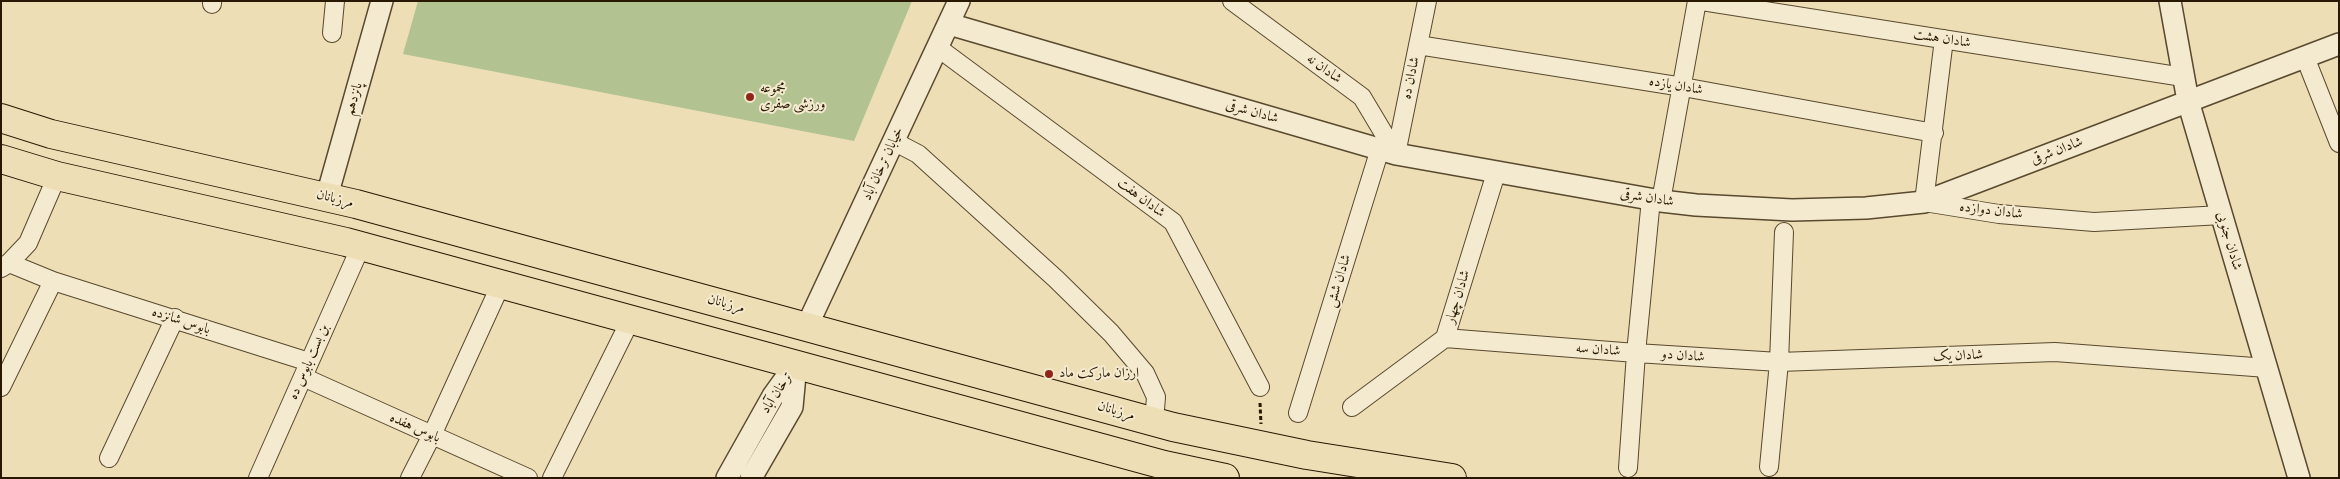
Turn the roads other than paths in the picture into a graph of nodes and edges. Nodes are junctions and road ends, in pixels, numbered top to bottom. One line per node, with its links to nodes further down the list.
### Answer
1 (335, 1): 10 (street)
2 (382, 1): 27 (street, پانزدهم)
3 (959, 1): 9 (street, خیابان ترخان آباد)
4 (1232, 1): 23 (street, شادان نه)
5 (1427, 1): 13 (street, شادان ده)
6 (1697, 1): 17 (street)
7 (1702, 1): 11 (street, شادان هشت)
8 (2170, 1): 16 (street, شادان جنوبی)
9 (948, 24): 14 (street, خیابان ترخان آباد); 23 (street, شادان شرقی)
10 (332, 33)
11 (1944, 39): 16 (street, شادان هشت); 20 (street)
12 (2339, 44): 15 (street, شادان شرقی)
13 (1418, 45): 17 (street, شادان یازده); 23 (street, شادان ده)
14 (937, 47): 21 (street, خیابان ترخان آباد); 46 (street, شادان هفت)
15 (2305, 57): 18 (street, شادان شرقی); 22 (street)
16 (2183, 77): 18 (street, شادان جنوبی)
17 (1683, 87): 20 (street, شادان یازده); 28 (street)
18 (2188, 101): 29 (street, شادان شرقی); 30 (street, شادان جنوبی)
19 (1, 118): 27 (main road, مرزبانان)
20 (1934, 133): 29 (street)
21 (893, 141): 38 (street, خیابان ترخان آباد); 49 (street)
22 (2339, 143)
23 (1388, 151): 25 (street, شادان شرقی); 48 (street, شادان شش)
24 (1, 159): 26 (main road)
25 (1496, 173): 28 (street, شادان شرقی); 39 (street, شادان چهار)
26 (57, 176): 32 (main road); 33 (street)
27 (327, 196): 38 (main road, مرزبانان)
28 (1656, 200): 29 (street, شادان شرقی); 40 (street)
29 (1924, 202): 30 (street, شادان دوازده)
30 (2222, 215): 43 (street, شادان جنوبی)
31 (1784, 232): 41 (street)
32 (361, 246): 35 (main road); 44 (street, بن بست بابوس ده)
33 (5, 265): 34 (street, بابوس شانزده)
34 (53, 281): 36 (street, بابوس شانزده); 45 (street)
35 (501, 284): 37 (main road); 50 (street)
36 (175, 318): 44 (street, بابوس شانزده); 51 (street)
37 (631, 319): 42 (main road); 58 (street)
38 (807, 326): 42 (main road); 49 (main road, مرزبانان)
39 (1445, 338): 40 (street, شادان سه); 47 (street, شادان چهار)
40 (1636, 352): 41 (street, شادان دو); 53 (street, شادان سه)
41 (1780, 362): 43 (street, شادان یک); 52 (street)
42 (796, 364): 54 (main road); 59 (street, ترخان آباد); 60 (street, ترخان آباد)
43 (2267, 368): 63 (street, شادان جنوبی)
44 (306, 370): 50 (street, بابوس هفده); 55 (street, بن بست بابوس ده)
45 (1, 387)
46 (1260, 387)
47 (1352, 407)
48 (1298, 413)
49 (1154, 422): 62 (main road, مرزبانان)
50 (432, 435): 56 (street); 57 (street, بابوس هفده)
51 (109, 458)
52 (1769, 467)
53 (1628, 468)
54 (1165, 472): 61 (main road)
55 (258, 478)
56 (410, 478)
57 (528, 478)
58 (552, 478)
59 (727, 478)
60 (751, 478)
61 (1225, 478)
62 (1452, 478)
63 (2299, 478)

